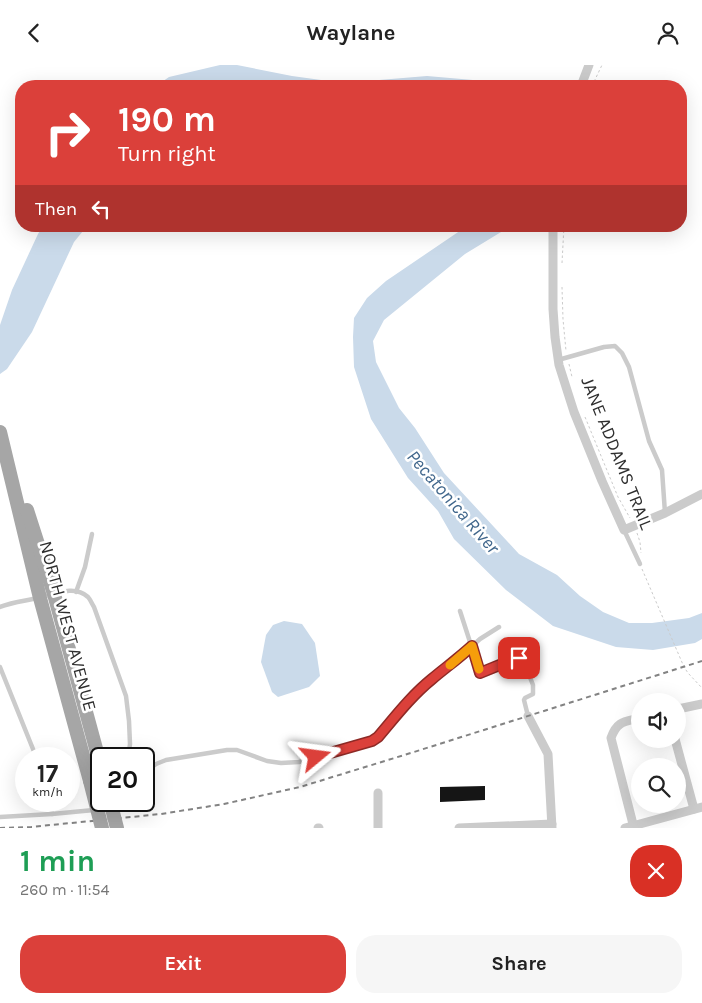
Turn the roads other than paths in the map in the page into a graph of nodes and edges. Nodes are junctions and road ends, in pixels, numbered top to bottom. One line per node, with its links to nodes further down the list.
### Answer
1 (589, 65): 2 (street)
2 (583, 80)
3 (553, 232): 4 (street)
4 (558, 360): 8 (lane); 9 (street)
5 (0, 428): 13 (main road, NORTH WEST AVENUE)
6 (0, 432): 14 (main road, NORTH WEST AVENUE)
7 (702, 494): 8 (street)
8 (666, 513): 9 (street)
9 (624, 530): 11 (lane)
10 (92, 534): 12 (lane)
11 (640, 564)
12 (76, 592): 13 (lane); 26 (lane)
13 (54, 594): 14 (lane); 25 (main road, NORTH WEST AVENUE)
14 (40, 598): 15 (lane); 37 (main road, NORTH WEST AVENUE, bridge)
15 (0, 607)
16 (460, 611): 18 (lane)
17 (499, 627): 18 (lane)
18 (472, 646): 22 (lane); 28 (lane)
19 (0, 667): 24 (lane)
20 (702, 704): 21 (street)
21 (686, 707)
22 (528, 716): 35 (street)
23 (631, 720): 36 (street)
24 (32, 747)
25 (96, 747)
26 (130, 747)
27 (678, 748): 30 (street)
28 (155, 765)
29 (378, 793): 39 (street)
30 (698, 808): 36 (street)
31 (90, 810): 33 (lane)
32 (113, 812): 38 (main road, bridge)
33 (52, 814): 34 (lane)
34 (0, 817)
35 (552, 826): 40 (street)
36 (631, 827)
37 (102, 828)
38 (117, 828)
39 (378, 828)
40 (459, 828)

